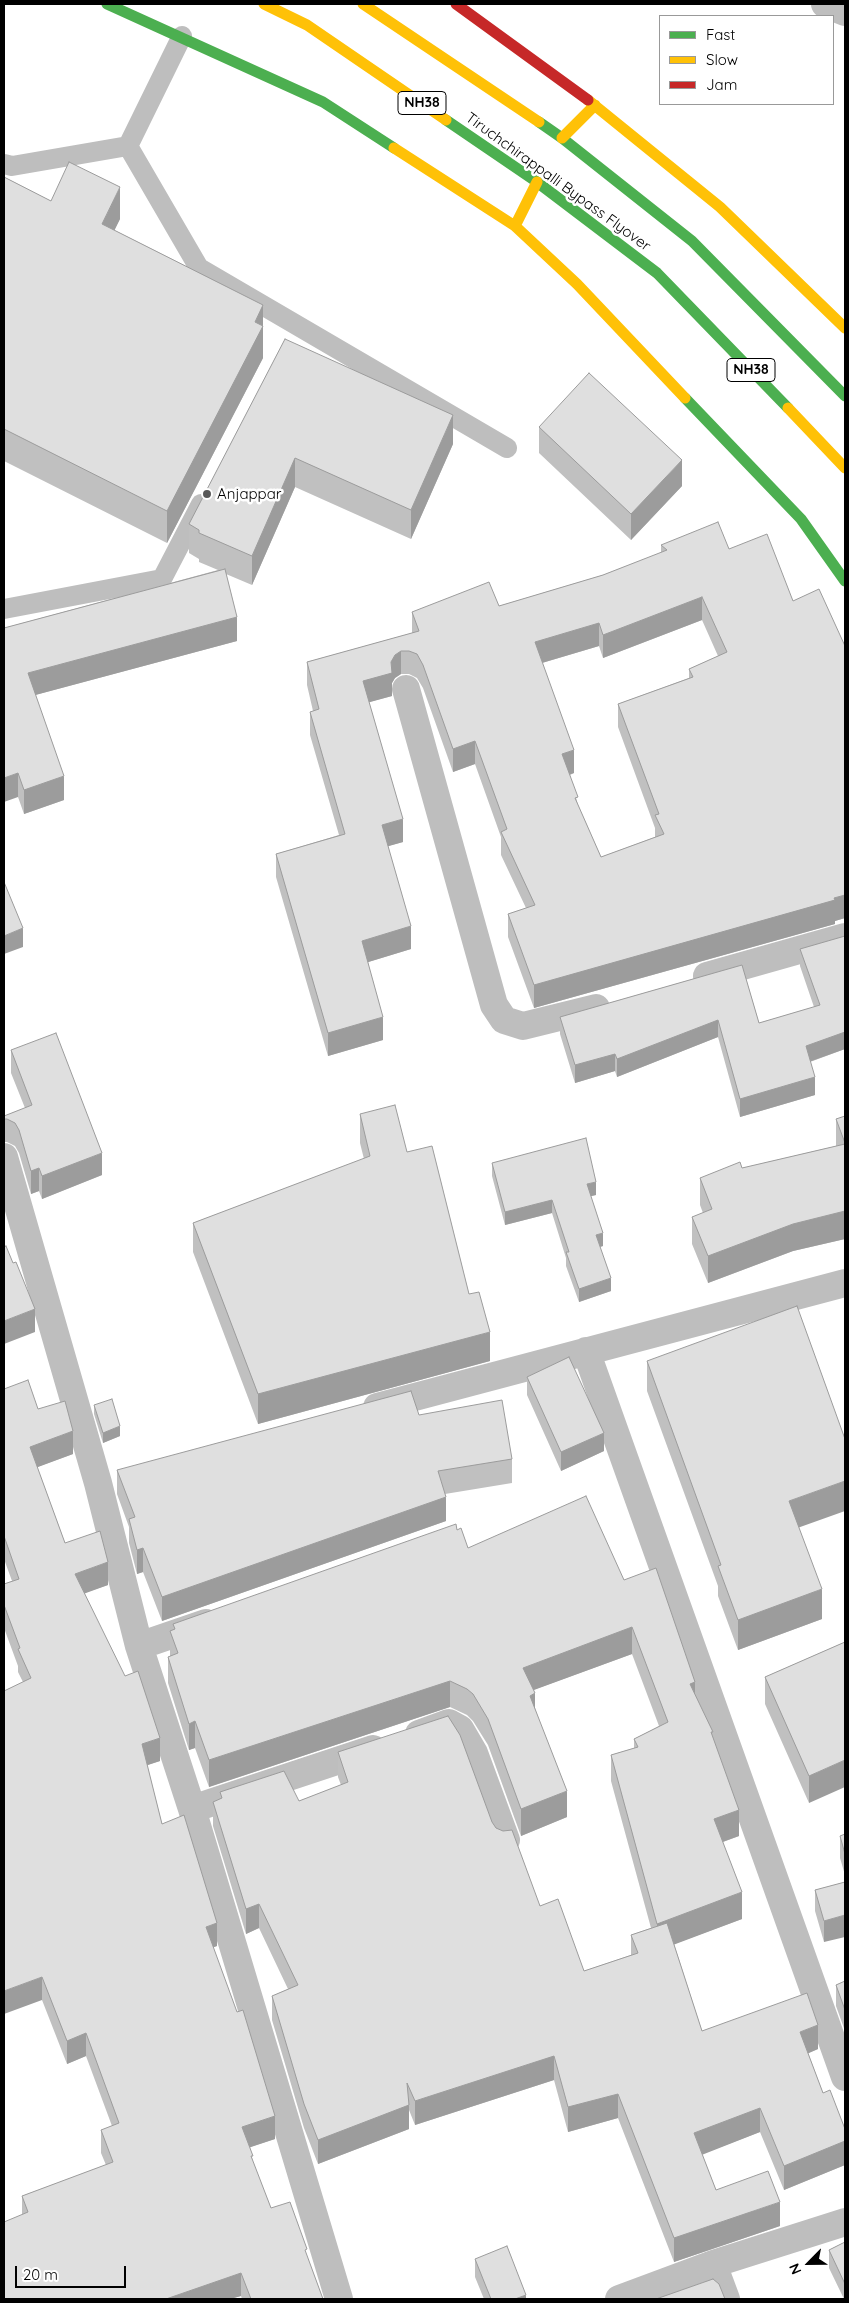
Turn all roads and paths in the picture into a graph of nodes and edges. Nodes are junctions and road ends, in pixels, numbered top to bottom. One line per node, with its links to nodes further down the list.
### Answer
1 (107, 4): 7 (main road)
2 (264, 4): 12 (main road, Tiruchchirappalli Bypass Flyover / NH38)
3 (363, 4): 9 (main road)
4 (456, 4): 8 (main road)
5 (825, 4): 6 (street)
6 (845, 12)
7 (182, 36): 10 (lane); 13 (main road)
8 (595, 105): 9 (main road); 14 (main road)
9 (562, 138): 15 (main road)
10 (128, 146): 11 (lane); 16 (lane)
11 (4, 164)
12 (536, 182): 13 (main road); 17 (main road, Tiruchchirappalli Bypass Flyover / NH38)
13 (515, 226): 19 (main road)
14 (845, 328)
15 (845, 396)
16 (507, 448)
17 (845, 468)
18 (208, 491): 20 (lane)
19 (845, 581)
20 (4, 609)
21 (406, 689): 24 (street)
22 (845, 937): 23 (street)
23 (684, 983)
24 (618, 1002)
25 (4, 1157): 30 (street)
26 (845, 1283): 27 (street)
27 (586, 1351): 28 (street); 33 (street)
28 (356, 1413)
29 (231, 1614): 30 (street)
30 (139, 1646): 31 (street)
31 (192, 1809): 32 (street); 36 (street)
32 (506, 1840)
33 (845, 2077)
34 (845, 2222): 35 (street)
35 (713, 2264): 37 (street); 38 (street)
36 (339, 2299)
37 (619, 2299)
38 (726, 2299)

